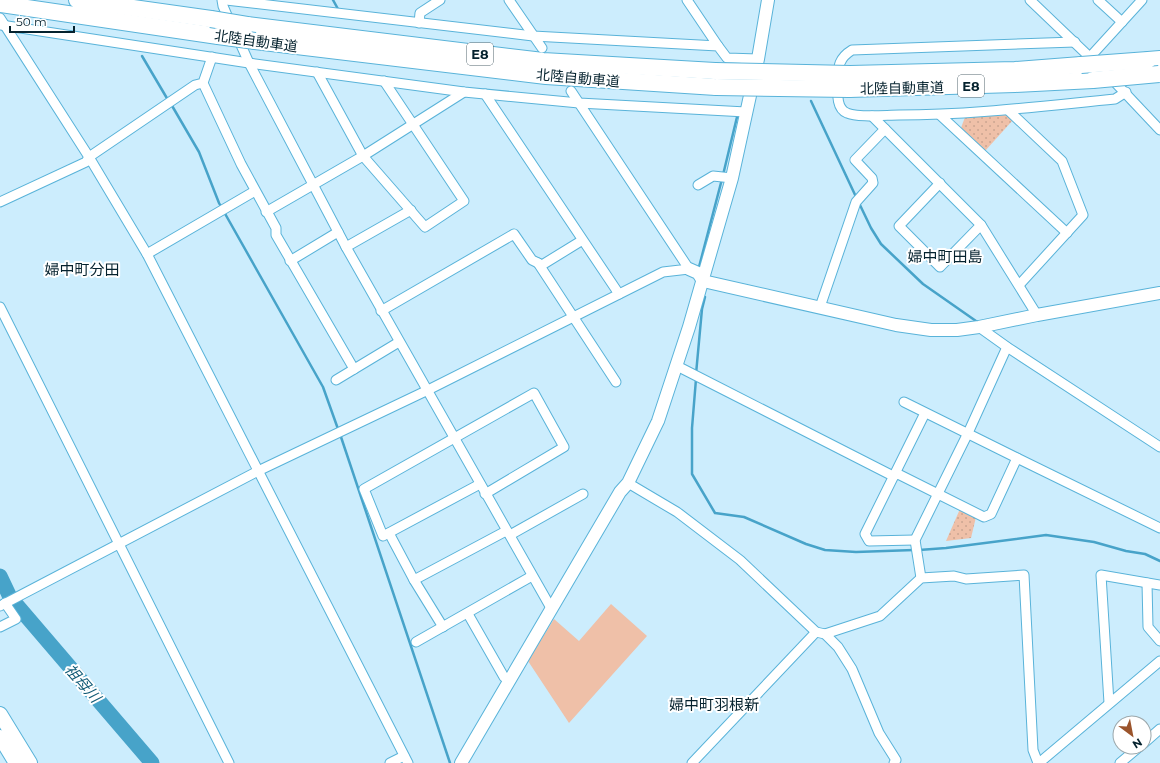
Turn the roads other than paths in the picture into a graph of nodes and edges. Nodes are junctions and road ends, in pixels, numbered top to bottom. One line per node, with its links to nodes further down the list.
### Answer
1 (77, 0): 24 (highway, 北陸自動車道 / E8, bridge)
2 (222, 0): 21 (street)
3 (226, 0): 13 (street)
4 (440, 0): 13 (street)
5 (509, 0): 14 (street)
6 (687, 0): 16 (street)
7 (768, 0): 19 (street)
8 (1030, 0): 15 (street)
9 (1098, 0): 12 (street)
10 (1142, 0): 12 (street)
11 (2, 15): 18 (street); 24 (highway, 北陸自動車道 / E8, bridge); 41 (street)
12 (1122, 22): 20 (street)
13 (419, 23): 14 (street)
14 (533, 36): 16 (street); 17 (street)
15 (1075, 42): 20 (street); 36 (street)
16 (718, 46): 19 (street)
17 (542, 48)
18 (212, 57): 21 (street); 27 (street)
19 (758, 59): 34 (street)
20 (1086, 61): 22 (highway, 北陸自動車道 / E8, bridge); 26 (highway, 北陸自動車道 / E8); 30 (street)
21 (249, 64): 23 (street); 44 (street)
22 (1157, 67): 26 (highway, 北陸自動車道 / E8, bridge)
23 (317, 72): 25 (street); 40 (street)
24 (715, 79): 26 (highway, 北陸自動車道 / E8, bridge)
25 (384, 81): 29 (street); 37 (street)
26 (850, 82)
27 (203, 83): 41 (street); 46 (street)
28 (571, 91): 32 (street)
29 (464, 92): 31 (street); 37 (street)
30 (1126, 92): 33 (street); 39 (street)
31 (485, 94): 32 (street); 53 (street)
32 (579, 103): 34 (street); 58 (street)
33 (1008, 110): 35 (street); 52 (street)
34 (746, 112): 42 (street)
35 (940, 115): 36 (street); 52 (street)
36 (872, 116): 38 (street)
37 (414, 125): 40 (street); 48 (street)
38 (885, 129): 43 (street); 64 (street)
39 (1160, 130)
40 (363, 156): 44 (street); 48 (street)
41 (89, 158): 47 (street); 55 (street)
42 (732, 178): 45 (street); 59 (street)
43 (940, 183): 50 (street); 50 (street)
44 (314, 184): 49 (street); 51 (street)
45 (698, 185)
46 (254, 191): 49 (street); 55 (street)
47 (0, 202)
48 (411, 210): 54 (street)
49 (266, 212): 56 (street)
50 (981, 225): 60 (street)
51 (338, 232): 54 (street); 56 (street)
52 (1067, 233): 60 (street)
53 (581, 240): 57 (street); 62 (street)
54 (346, 247): 65 (street)
55 (147, 254): 82 (street)
56 (290, 261): 72 (street)
57 (538, 263): 65 (street); 67 (street)
58 (689, 269): 59 (street); 62 (street)
59 (703, 281): 64 (street); 71 (street)
60 (1020, 284): 66 (street)
61 (1160, 293): 66 (street)
62 (619, 294): 67 (street)
63 (0, 307): 93 (street)
64 (820, 307): 68 (street)
65 (382, 311): 69 (street)
66 (1037, 314): 68 (street)
67 (572, 318): 74 (street); 75 (street)
68 (980, 327): 70 (street)
69 (400, 342): 72 (street); 75 (street)
70 (1007, 347): 78 (street); 80 (street)
71 (677, 366): 83 (street); 84 (street)
72 (354, 369): 73 (street)
73 (336, 380)
74 (616, 382)
75 (428, 390): 79 (street); 82 (street)
76 (904, 402): 77 (street)
77 (925, 412): 78 (street); 83 (street)
78 (968, 433): 81 (street); 88 (street)
79 (455, 439): 85 (street); 86 (street); 90 (street)
80 (1160, 447)
81 (1017, 458): 88 (street); 89 (street)
82 (258, 471): 93 (street); 114 (street)
83 (892, 476): 88 (street); 92 (street)
84 (628, 483): 100 (street); 104 (street)
85 (480, 484): 86 (street); 90 (street)
86 (485, 494): 91 (street)
87 (583, 494): 91 (street)
88 (938, 494): 92 (street)
89 (1160, 528)
90 (389, 533): 96 (street)
91 (508, 533): 94 (street); 96 (street)
92 (915, 540): 95 (street)
93 (118, 543): 99 (street); 119 (street)
94 (532, 576): 100 (street); 101 (street)
95 (921, 578): 104 (street); 123 (street)
96 (414, 580): 103 (street)
97 (1147, 583): 98 (street); 105 (street); 109 (street)
98 (1160, 585)
99 (2, 604): 102 (street)
100 (551, 608): 108 (street)
101 (468, 614): 103 (street); 108 (street)
102 (0, 627)
103 (443, 627): 106 (street)
104 (821, 633): 116 (street); 122 (street)
105 (1160, 641)
106 (416, 642)
107 (1160, 661): 109 (street)
108 (509, 681): 121 (street)
109 (1109, 703): 123 (street)
110 (0, 714): 118 (main road)
111 (1160, 729): 112 (street)
112 (1152, 736)
113 (0, 737): 117 (main road)
114 (406, 759): 120 (street)
115 (1130, 760): 124 (street)
116 (896, 762)
117 (16, 763)
118 (30, 763)
119 (230, 763)
120 (390, 763)
121 (461, 763)
122 (692, 763)
123 (1039, 763)
124 (1120, 763)

